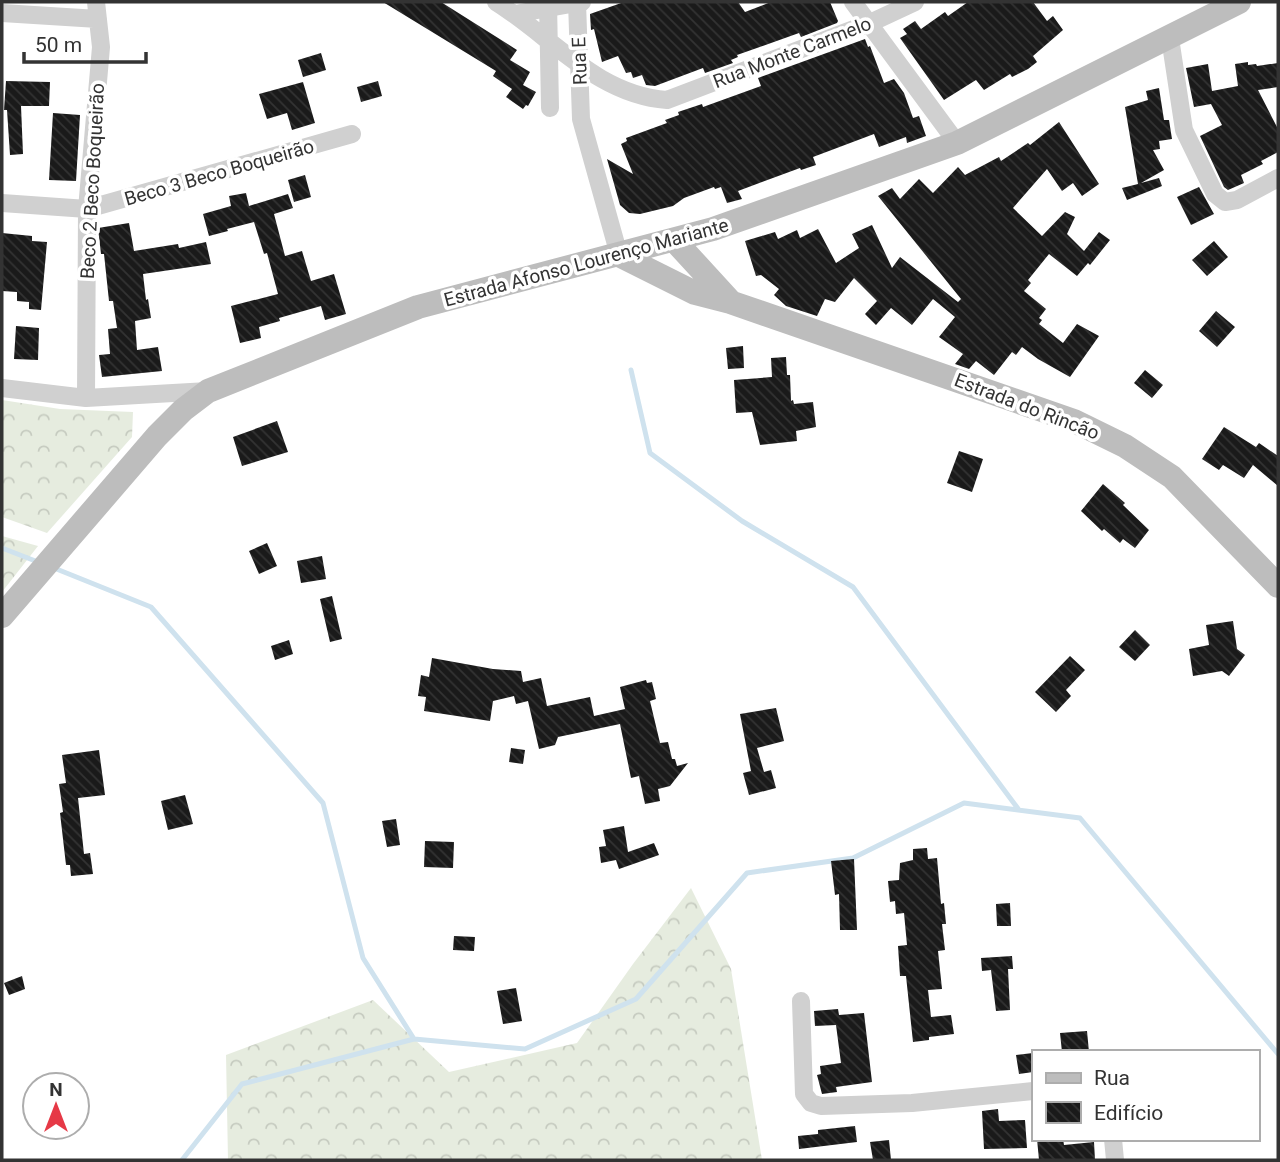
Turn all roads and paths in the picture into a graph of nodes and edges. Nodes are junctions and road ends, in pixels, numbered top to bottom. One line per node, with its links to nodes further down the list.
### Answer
1 (496, 2): 9 (street)
2 (579, 2): 6 (street); 13 (street, Rua E)
3 (853, 2): 10 (street)
4 (915, 2): 10 (street, Rua Monte Carmelo)
5 (1239, 2): 11 (main road, Estrada Afonso Lourenço Mariante)
6 (548, 4): 9 (street); 12 (street)
7 (97, 10): 8 (street, Beco 2 Beco Boqueirão); 19 (street, Beco 2 Beco Boqueirão)
8 (2, 13)
9 (515, 14): 12 (street)
10 (870, 23): 13 (street, Rua Monte Carmelo); 16 (street)
11 (1170, 38): 16 (main road, Estrada Afonso Lourenço Mariante); 17 (street)
12 (548, 42): 13 (street); 14 (street)
13 (579, 64): 22 (street, Rua E)
14 (551, 108)
15 (352, 134): 19 (street, Beco 3 Beco Boqueirão)
16 (957, 143): 20 (main road, Estrada Afonso Lourenço Mariante)
17 (1278, 178)
18 (2, 203): 19 (street, Beco 3 Beco Boqueirão)
19 (87, 209): 27 (street, Beco 2 Beco Boqueirão)
20 (713, 229): 21 (main road, Estrada Afonso Lourenço Mariante); 24 (main road)
21 (674, 240): 22 (main road, Estrada Afonso Lourenço Mariante); 23 (main road); 24 (main road, Estrada do Rincão)
22 (619, 255): 23 (main road, Estrada do Rincão); 26 (main road, Estrada Afonso Lourenço Mariante)
23 (678, 284): 24 (main road, Estrada do Rincão)
24 (730, 302): 28 (main road, Estrada do Rincão)
25 (2, 388): 27 (street)
26 (208, 391): 27 (street); 29 (main road, Estrada Afonso Lourenço Mariante)
27 (86, 398)
28 (1278, 586)
29 (2, 616)
30 (801, 1001): 31 (street)
31 (1032, 1091)
32 (1113, 1141): 33 (street)
33 (1115, 1160)

